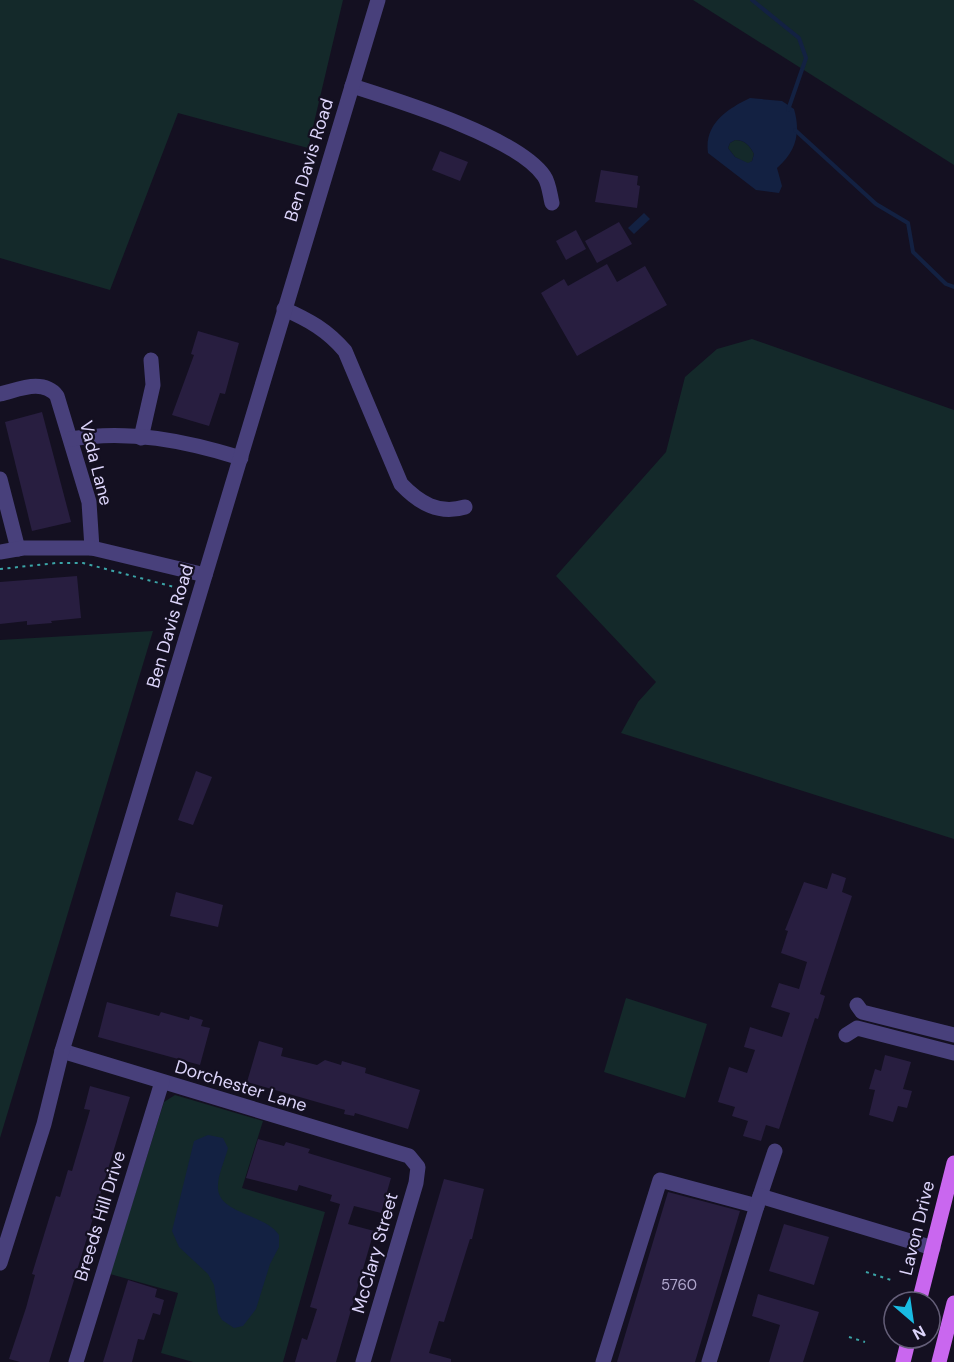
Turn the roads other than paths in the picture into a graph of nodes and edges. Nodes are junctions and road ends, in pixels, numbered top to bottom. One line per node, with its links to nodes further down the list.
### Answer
1 (378, 0): 2 (street, Ben Davis Road)
2 (352, 86): 3 (street); 4 (street, Ben Davis Road)
3 (552, 203)
4 (284, 309): 9 (street, Ben Davis Road); 11 (street)
5 (151, 360): 7 (street)
6 (0, 394): 8 (street, Vada Lane)
7 (141, 438): 8 (street); 9 (street)
8 (71, 439): 12 (street, Vada Lane)
9 (241, 458): 15 (street, Ben Davis Road)
10 (0, 479): 13 (street)
11 (465, 507)
12 (92, 548): 13 (street); 15 (street)
13 (18, 549): 14 (street)
14 (0, 552)
15 (205, 575): 19 (street, Ben Davis Road)
16 (857, 1005): 18 (street)
17 (846, 1035): 20 (street)
18 (954, 1035)
19 (62, 1051): 21 (street, Dorchester Lane); 27 (street, Ben Davis Road)
20 (954, 1053)
21 (162, 1082): 23 (street, Dorchester Lane); 30 (street, Breeds Hill Drive)
22 (775, 1150): 25 (street)
23 (409, 1156): 31 (street, McClary Street)
24 (954, 1163): 26 (main road, Lavon Drive)
25 (759, 1201): 26 (street); 32 (street); 33 (street)
26 (933, 1248): 28 (main road, Lavon Drive)
27 (0, 1263)
28 (922, 1290)
29 (954, 1303): 34 (main road)
30 (76, 1362)
31 (363, 1362)
32 (603, 1362)
33 (709, 1362)
34 (939, 1362)

